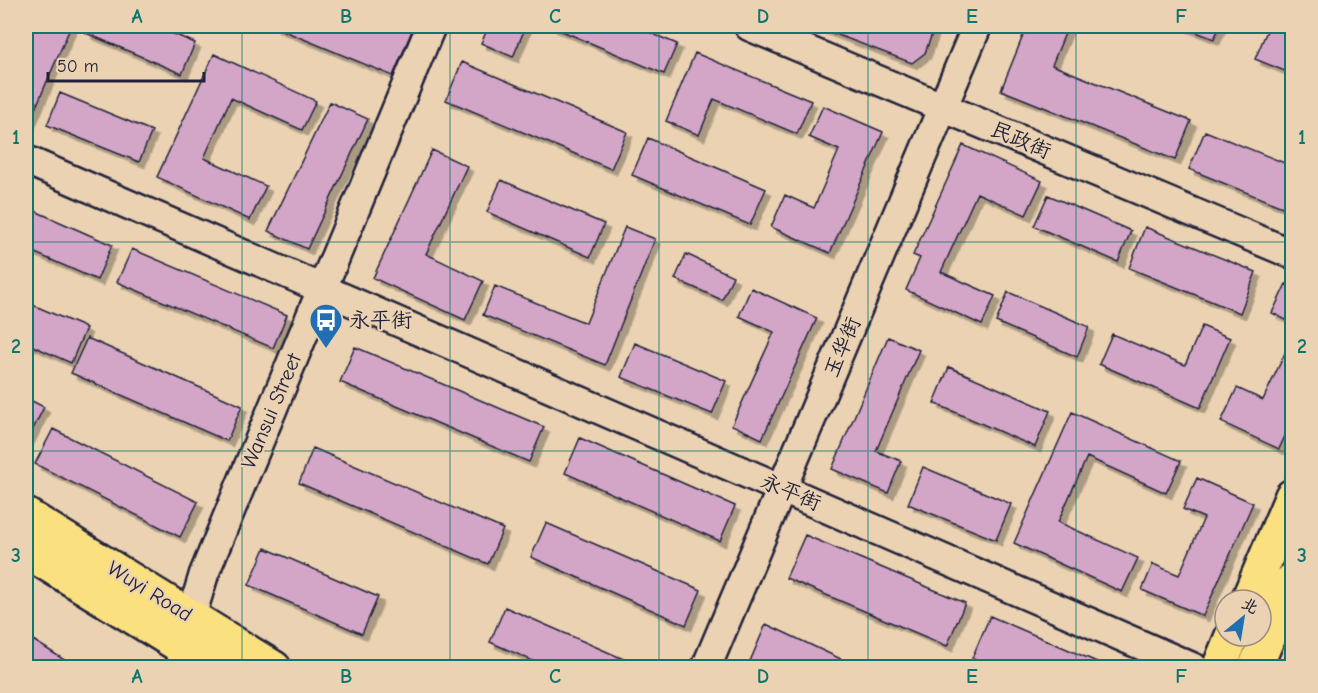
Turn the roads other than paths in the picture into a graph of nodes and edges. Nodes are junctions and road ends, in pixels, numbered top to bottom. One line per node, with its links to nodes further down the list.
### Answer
1 (431, 26): 7 (street, Wansui Street)
2 (749, 26): 4 (street, 民政街)
3 (977, 26): 4 (street, 玉华街)
4 (944, 108): 6 (street, 民政街); 8 (street, 玉华街)
5 (26, 160): 7 (street, 永平街)
6 (1293, 254)
7 (322, 289): 8 (street, 永平街); 14 (street, Wansui Street)
8 (782, 489): 18 (street, 玉华街); 19 (street, 永平街)
9 (1293, 495): 13 (main road)
10 (26, 515): 14 (main road, Wuyi Road)
11 (26, 551): 14 (main road, Wuyi Road)
12 (1293, 580): 21 (main road)
13 (1253, 588)
14 (185, 644): 16 (main road, Wuyi Road); 17 (main road, Wuyi Road)
15 (1227, 648): 20 (main road)
16 (216, 668)
17 (274, 668)
18 (706, 668)
19 (1194, 668)
20 (1219, 668)
21 (1255, 668)

